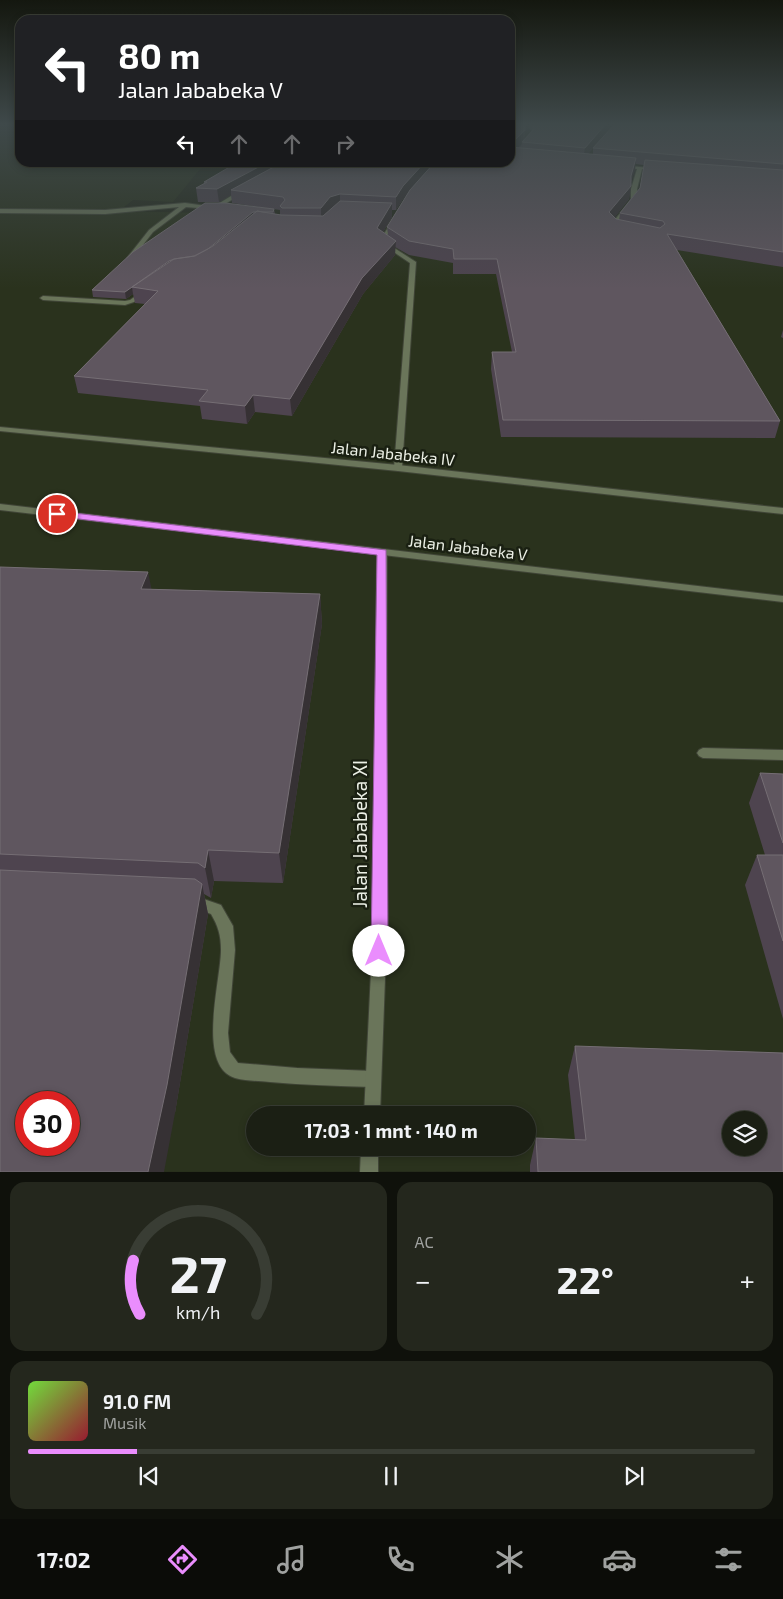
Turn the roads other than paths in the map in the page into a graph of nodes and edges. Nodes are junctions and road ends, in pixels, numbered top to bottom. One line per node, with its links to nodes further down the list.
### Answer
1 (637, 180): 8 (street)
2 (246, 190): 4 (street)
3 (185, 205): 4 (street); 6 (street); 9 (street)
4 (224, 206): 5 (street)
5 (233, 207)
6 (0, 211)
7 (398, 214): 15 (street)
8 (624, 232)
9 (125, 264)
10 (152, 286): 13 (street)
11 (94, 291): 13 (street)
12 (43, 298): 13 (street)
13 (82, 300)
14 (0, 429): 15 (street, Jalan Jababeka IV)
15 (398, 468): 17 (street, Jalan Jababeka IV)
16 (0, 508): 18 (street, Jalan Jababeka V)
17 (783, 511)
18 (382, 553): 19 (street, Jalan Jababeka V); 23 (street, Jalan Jababeka XI)
19 (783, 598)
20 (703, 753): 21 (street)
21 (783, 755)
22 (185, 901): 23 (street)
23 (373, 1079): 24 (street, Jalan Jababeka XI)
24 (372, 1106)
25 (370, 1156): 26 (street)
26 (369, 1172)

